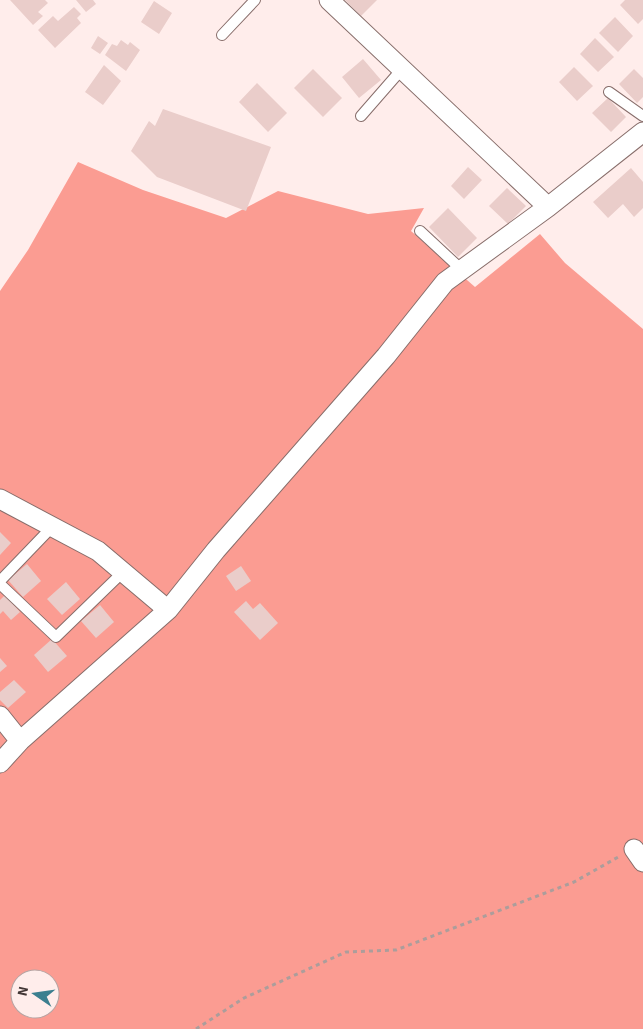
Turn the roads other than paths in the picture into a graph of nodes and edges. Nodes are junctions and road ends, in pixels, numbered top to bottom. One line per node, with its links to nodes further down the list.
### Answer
1 (255, 0): 3 (lane)
2 (333, 1): 4 (street)
3 (222, 35)
4 (402, 69): 6 (lane); 9 (street)
5 (609, 92): 7 (lane)
6 (361, 116)
7 (643, 116)
8 (643, 132): 9 (street)
9 (548, 207): 11 (street)
10 (420, 231): 11 (lane)
11 (462, 270): 16 (street)
12 (0, 499): 13 (street)
13 (51, 528): 14 (street); 15 (lane)
14 (124, 571): 15 (lane); 16 (street)
15 (1, 585)
16 (168, 610): 18 (street)
17 (0, 716): 18 (street)
18 (20, 741): 19 (street)
19 (0, 763)

